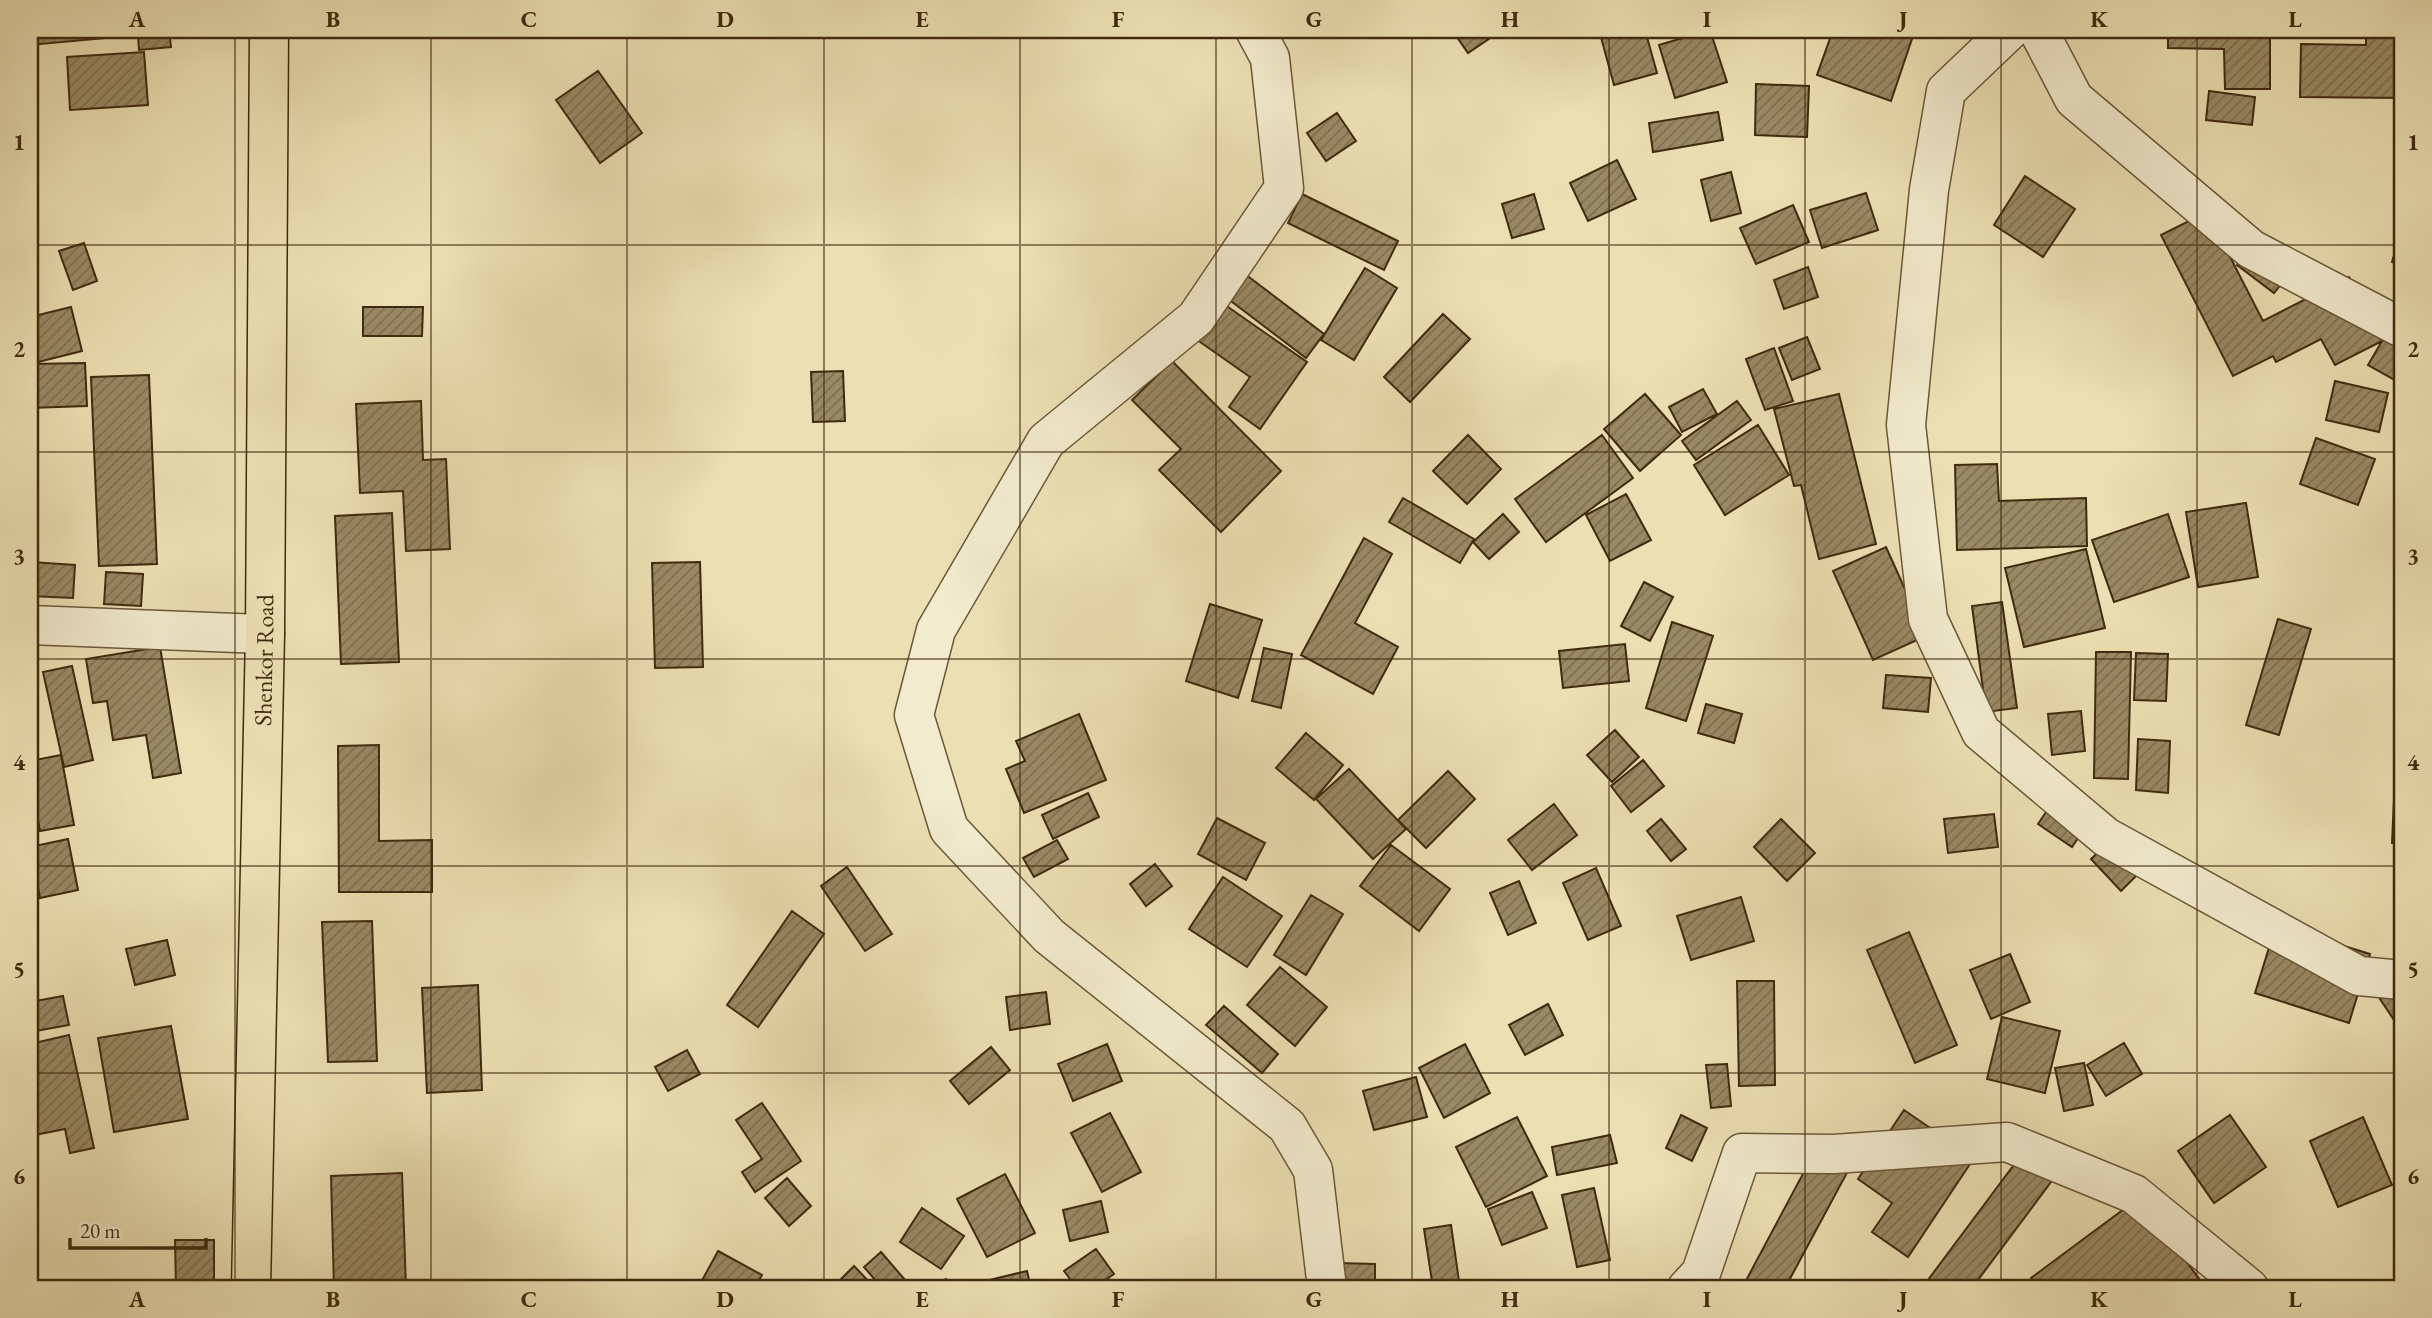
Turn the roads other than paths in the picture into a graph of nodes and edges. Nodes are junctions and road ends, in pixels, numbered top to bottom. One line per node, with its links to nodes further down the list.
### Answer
1 (269, 30): 7 (main road, Shenkor Road)
2 (1255, 30): 10 (street)
3 (2010, 30): 8 (street)
4 (2038, 30): 5 (street)
5 (2402, 328)
6 (30, 625): 7 (street)
7 (265, 634): 9 (main road, Shenkor Road)
8 (2402, 980)
9 (251, 1288)
10 (1327, 1288)
11 (1687, 1288): 12 (street)
12 (2249, 1288)

